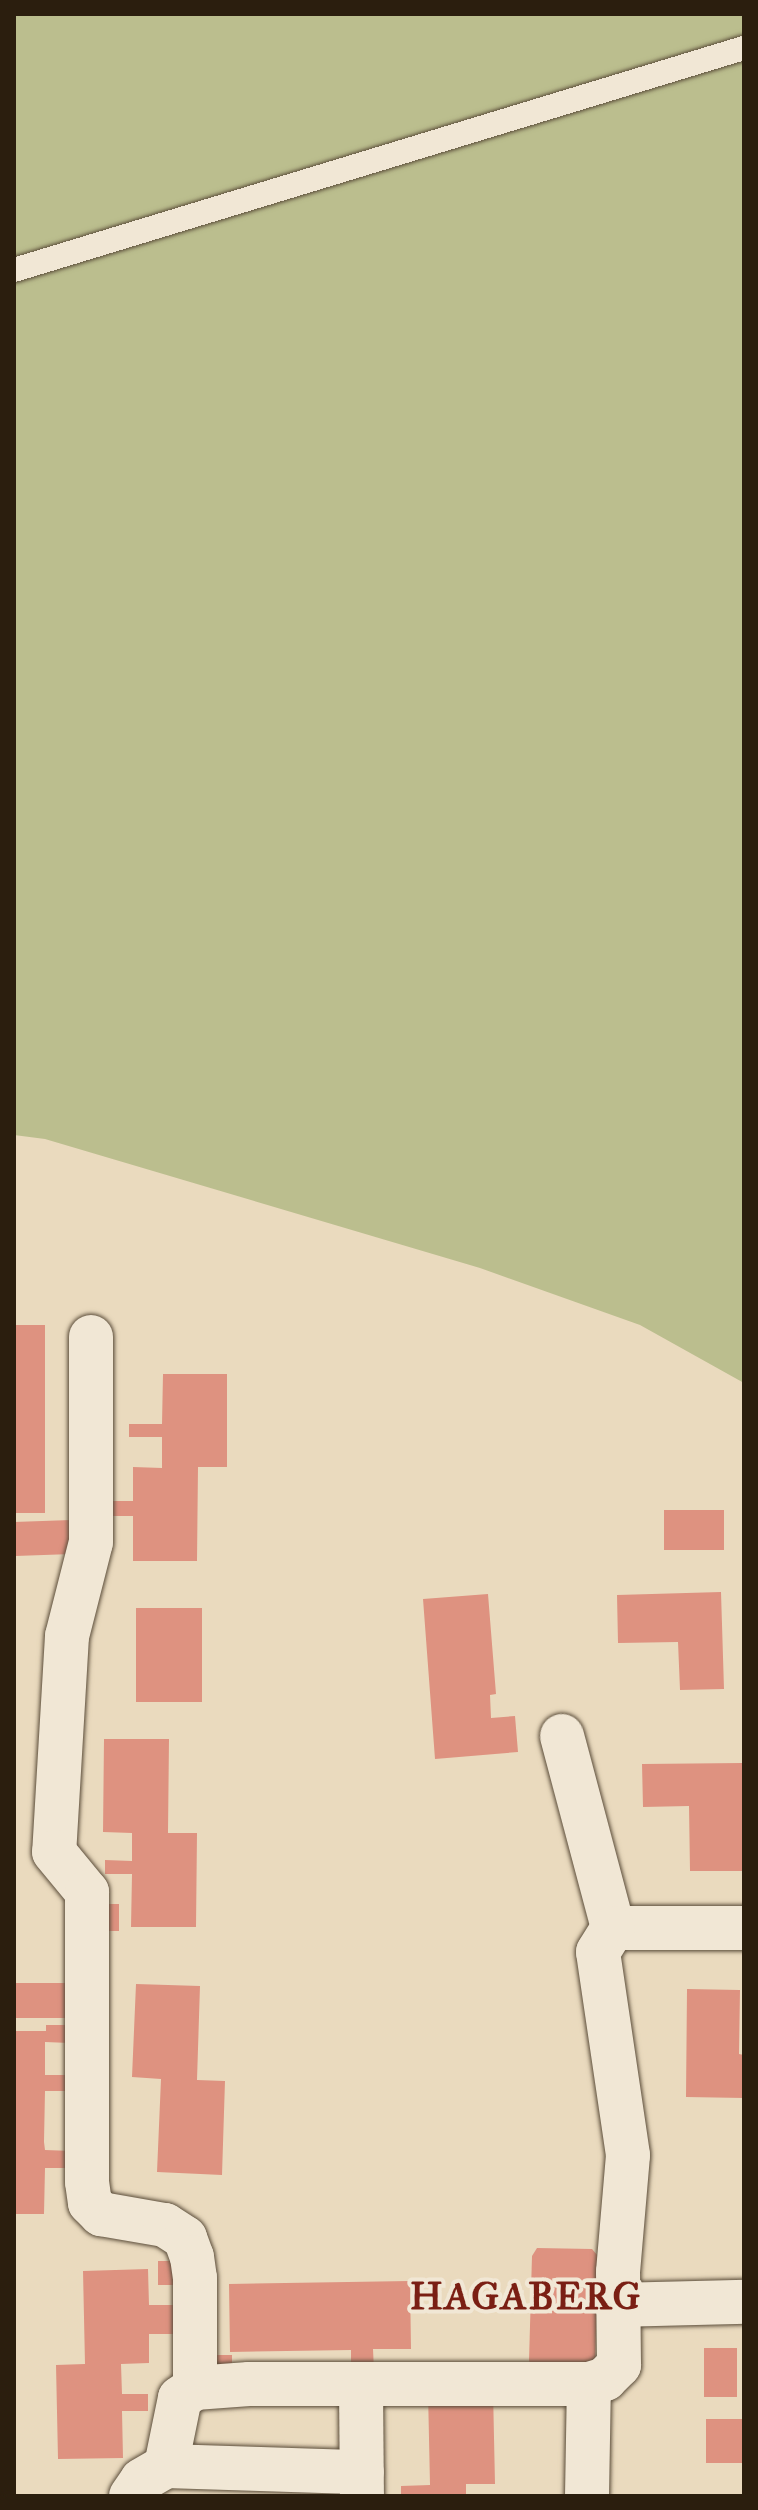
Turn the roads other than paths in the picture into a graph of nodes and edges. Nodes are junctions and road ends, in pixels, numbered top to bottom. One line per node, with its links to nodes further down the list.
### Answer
1 (744, 48): 2 (lane)
2 (14, 270)
3 (91, 1337): 11 (street)
4 (562, 1736): 5 (street)
5 (613, 1928): 6 (street); 8 (street)
6 (744, 1928)
7 (744, 2302): 8 (street)
8 (617, 2305): 9 (street)
9 (589, 2384): 10 (street); 15 (street)
10 (361, 2387): 11 (street); 13 (street)
11 (195, 2388): 12 (street)
12 (166, 2466): 13 (street); 14 (street)
13 (362, 2484)
14 (131, 2496)
15 (587, 2496)

